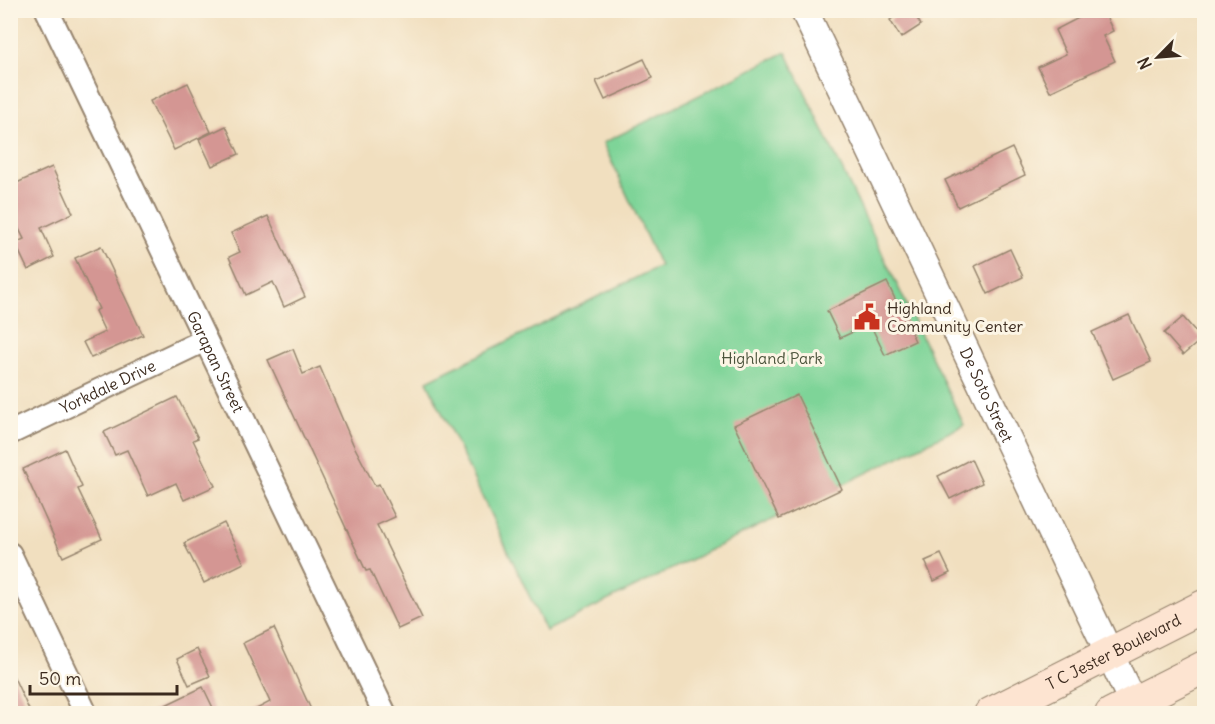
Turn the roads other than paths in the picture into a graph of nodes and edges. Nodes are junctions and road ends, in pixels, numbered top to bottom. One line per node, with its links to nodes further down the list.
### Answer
1 (47, 10): 3 (street, Garapan Street)
2 (804, 10): 7 (street, De Soto Street)
3 (205, 340): 4 (street, Yorkdale Drive); 11 (street, Garapan Street)
4 (10, 434)
5 (10, 554): 10 (street)
6 (1204, 606): 7 (main road, T C Jester Boulevard)
7 (1109, 654): 9 (street, De Soto Street); 12 (main road, T C Jester Boulevard)
8 (1204, 667): 9 (main road)
9 (1128, 710)
10 (86, 714)
11 (385, 714)
12 (990, 714)

